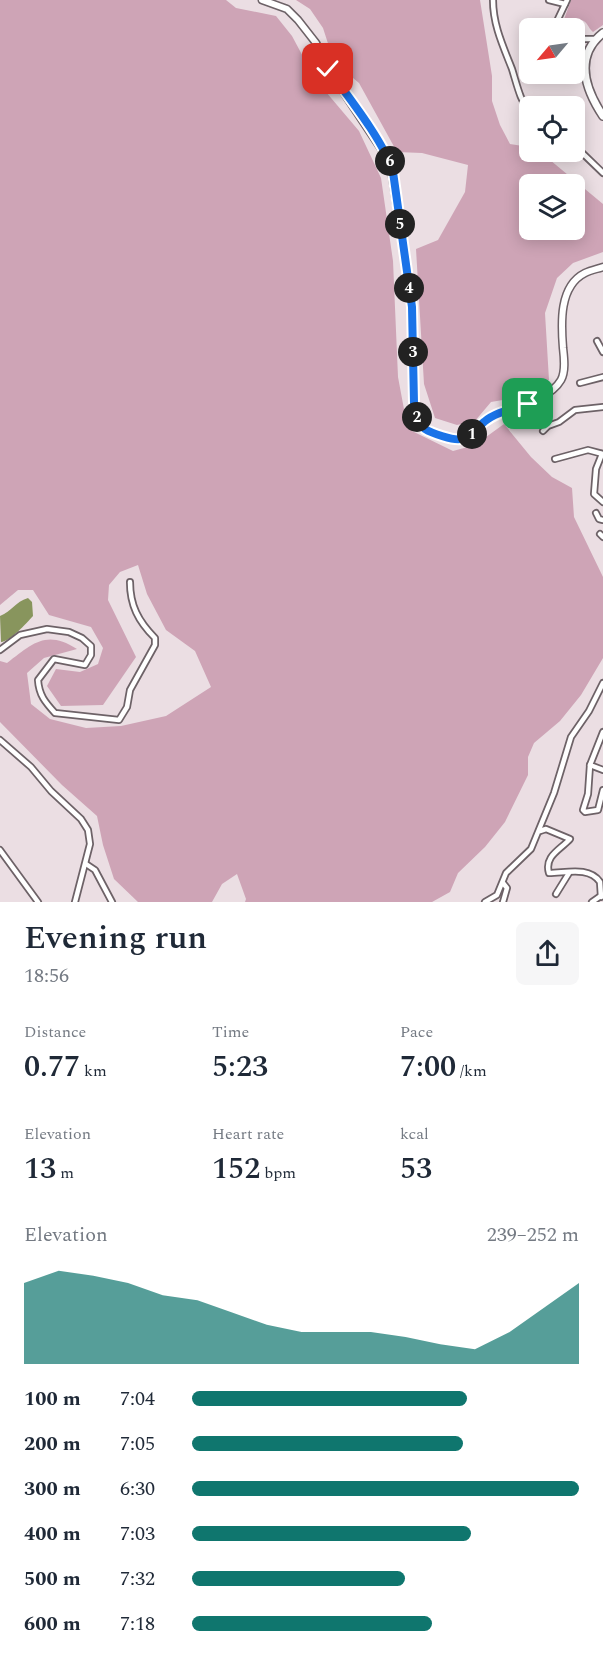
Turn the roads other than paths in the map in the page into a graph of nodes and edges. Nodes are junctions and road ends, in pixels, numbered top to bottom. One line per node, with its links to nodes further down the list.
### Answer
1 (262, 0): 13 (main road)
2 (495, 0): 9 (street)
3 (549, 0): 4 (street)
4 (566, 2): 5 (street)
5 (558, 18)
6 (603, 33): 8 (main road)
7 (585, 39): 8 (street)
8 (595, 39): 10 (main road)
9 (520, 96)
10 (603, 116)
11 (585, 155): 12 (street)
12 (603, 173)
13 (603, 267)
14 (597, 341): 15 (street)
15 (603, 351)
16 (603, 377): 17 (street)
17 (580, 383)
18 (603, 407): 19 (street)
19 (543, 432)
20 (603, 454): 21 (street); 22 (street)
21 (555, 459)
22 (603, 502)
23 (596, 513): 24 (street)
24 (603, 520)
25 (130, 582): 26 (street)
26 (0, 650)
27 (603, 683): 28 (street)
28 (595, 701): 29 (street); 35 (street)
29 (603, 701)
30 (603, 732): 32 (street)
31 (0, 740): 37 (street)
32 (590, 765): 33 (street); 34 (street)
33 (603, 770)
34 (603, 790)
35 (540, 831): 38 (street); 39 (street)
36 (0, 850): 42 (street)
37 (86, 864): 43 (street); 44 (street)
38 (569, 873): 40 (street); 41 (street)
39 (503, 883): 45 (street); 46 (street)
40 (556, 894)
41 (602, 895): 47 (street)
42 (38, 902)
43 (75, 902)
44 (112, 902)
45 (485, 902)
46 (503, 902)
47 (592, 902)

